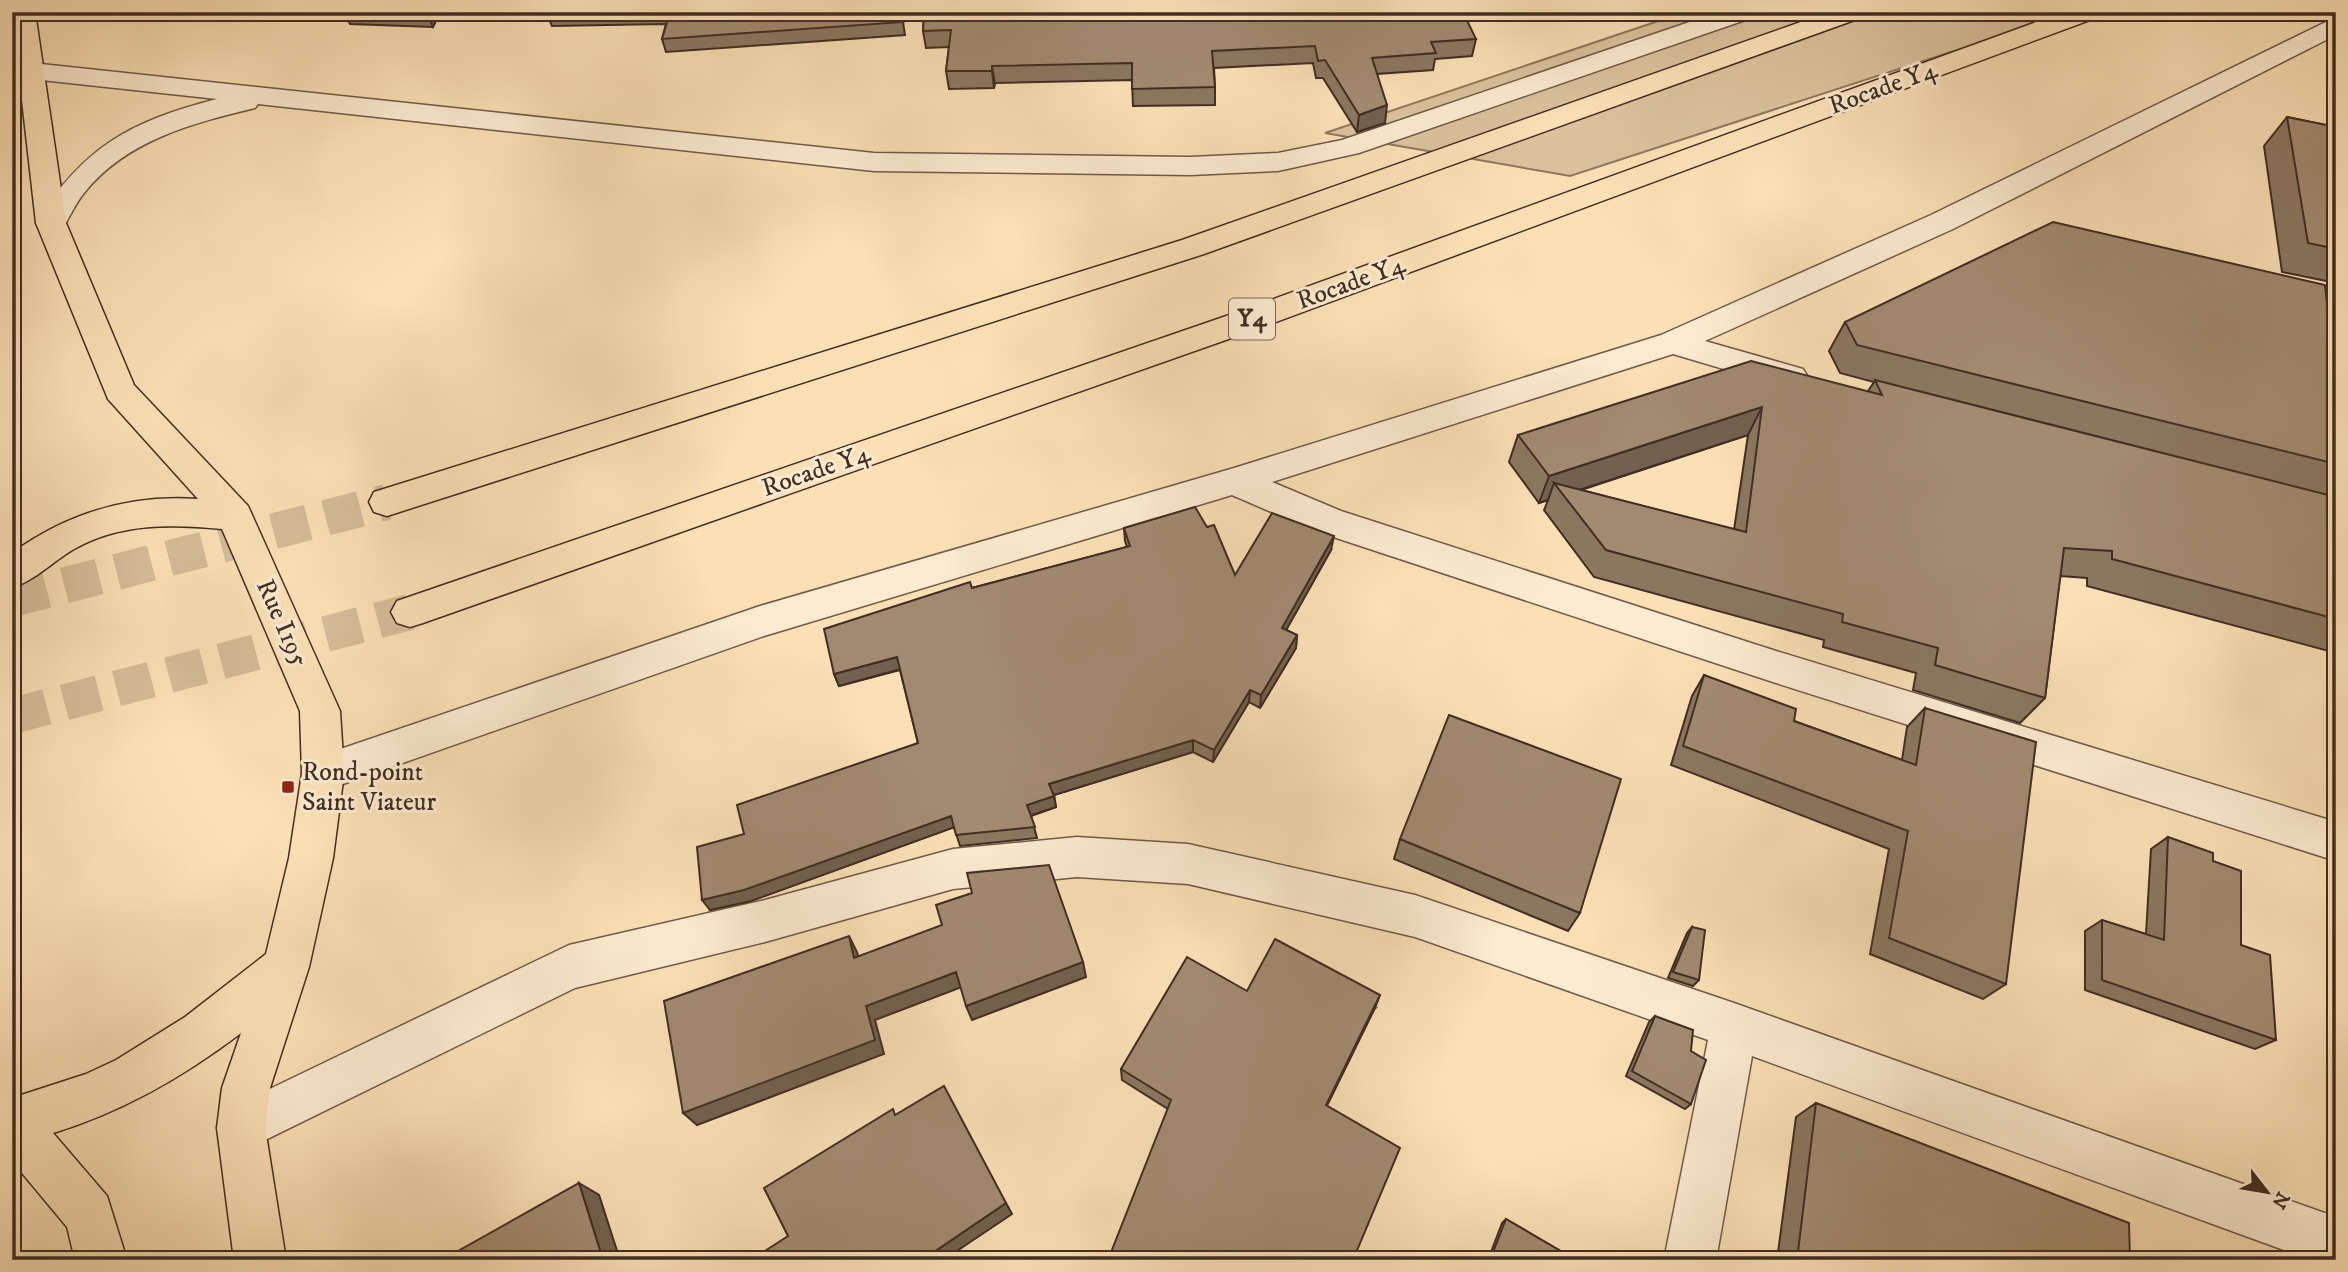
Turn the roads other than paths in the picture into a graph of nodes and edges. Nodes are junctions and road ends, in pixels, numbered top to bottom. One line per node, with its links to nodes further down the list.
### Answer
1 (22, 12): 6 (main road, Rue I195)
2 (1745, 12): 7 (street)
3 (1854, 12): 12 (main road)
4 (2089, 12): 15 (main road, Rocade Y4 / Y4)
5 (2336, 25): 9 (street)
6 (32, 71): 7 (street); 8 (main road, Rue I195)
7 (274, 97): 8 (street)
8 (51, 223): 13 (main road, Rue I195)
9 (1672, 343): 10 (street); 11 (street)
10 (1825, 386)
11 (1234, 481): 16 (street); 17 (street)
12 (387, 502)
13 (235, 516): 14 (main road); 16 (main road, Rue I195)
14 (12, 573)
15 (410, 612)
16 (323, 773): 18 (main road, Rue I195)
17 (2336, 842)
18 (285, 967): 20 (main road); 21 (main road, Rue I195)
19 (1734, 1026): 21 (street); 22 (street); 25 (street)
20 (12, 1122): 23 (main road)
21 (241, 1128): 24 (main road, Rue I195)
22 (2336, 1243)
23 (101, 1260)
24 (260, 1260)
25 (1690, 1260)

